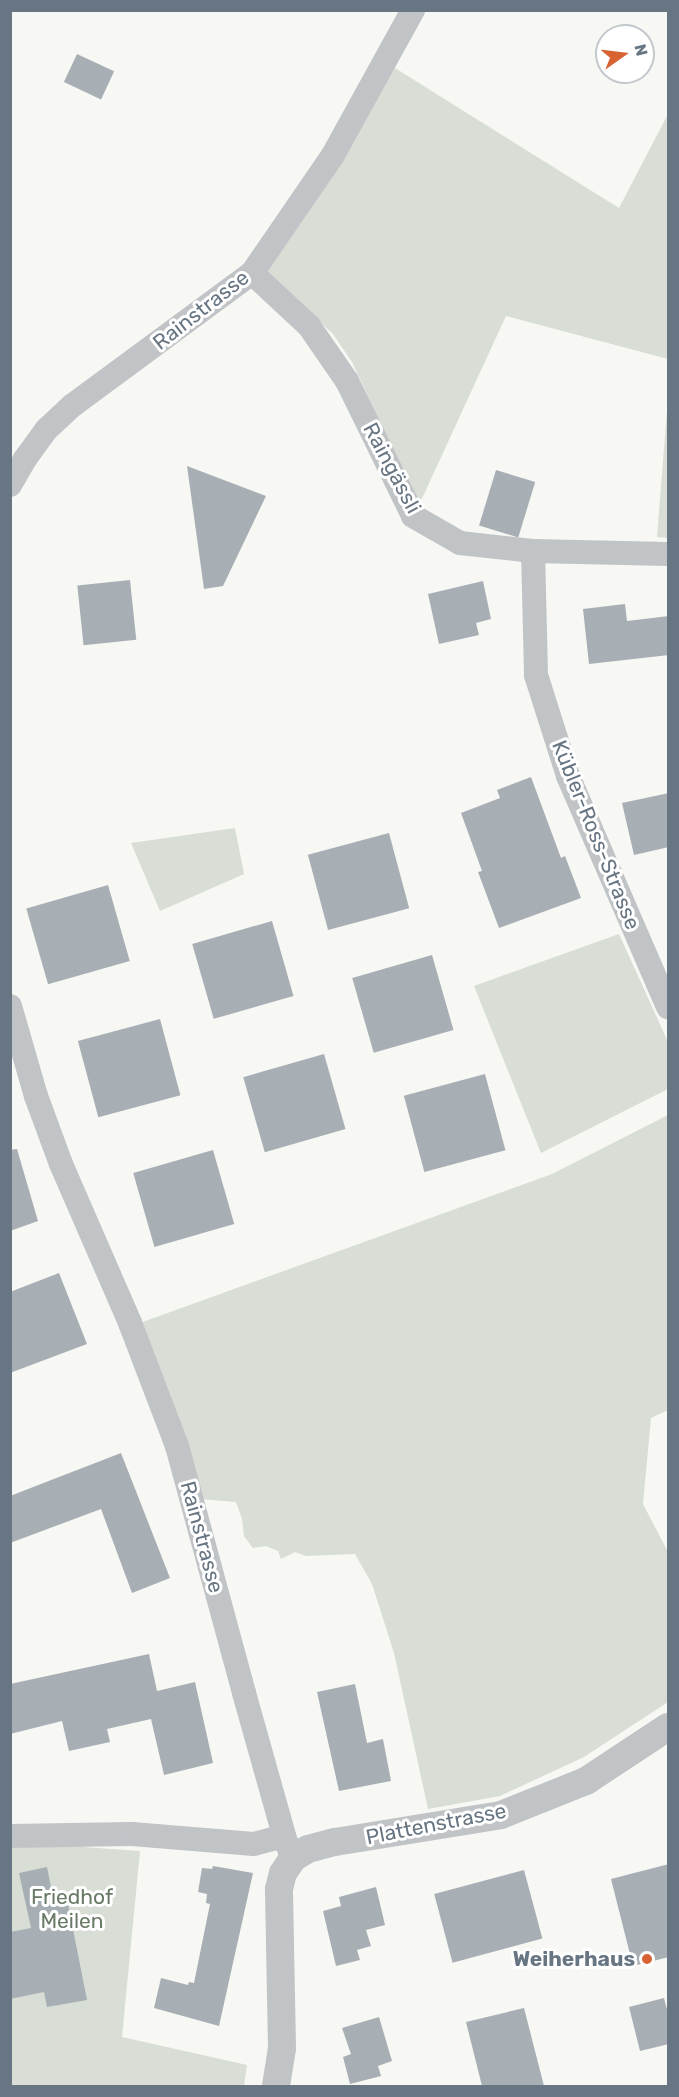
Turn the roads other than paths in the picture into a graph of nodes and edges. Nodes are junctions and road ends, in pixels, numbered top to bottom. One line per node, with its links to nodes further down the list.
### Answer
1 (413, 10): 2 (street, Rainstrasse)
2 (252, 273): 3 (street, Rainstrasse); 4 (street, Raingässli)
3 (10, 485)
4 (533, 551): 5 (street, Raingässli); 7 (street, Kübler-Ross-Strasse)
5 (669, 554)
6 (10, 1006): 10 (street, Rainstrasse)
7 (669, 1007)
8 (669, 1727): 10 (street, Plattenstrasse)
9 (10, 1836): 10 (street, Plattenstrasse)
10 (289, 1847): 11 (street)
11 (276, 2086)

